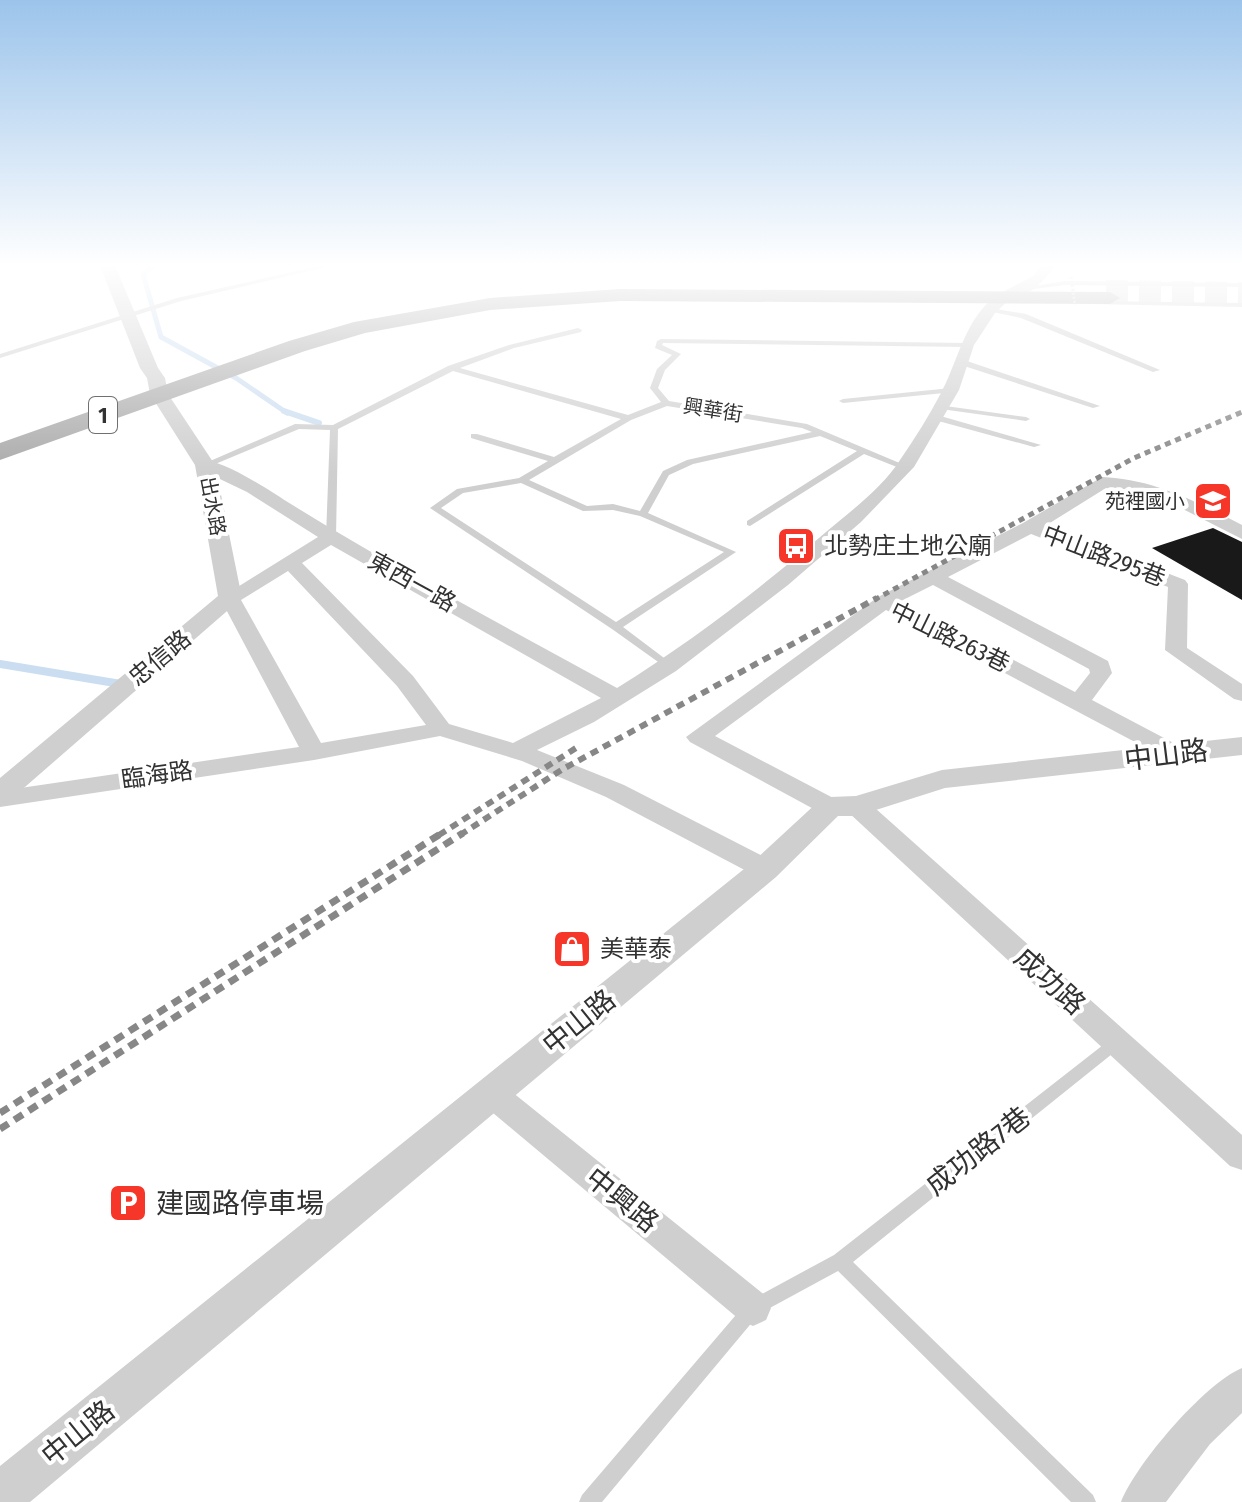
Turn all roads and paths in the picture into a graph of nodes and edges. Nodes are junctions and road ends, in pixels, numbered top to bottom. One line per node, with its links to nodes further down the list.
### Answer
1 (73, 333): 9 (lane)
2 (139, 333): 13 (street, 出水路)
3 (306, 333): 10 (main road, 1)
4 (339, 333): 10 (main road, 1)
5 (561, 333): 11 (lane)
6 (978, 333): 8 (street)
7 (1065, 333): 12 (lane)
8 (964, 354): 15 (lane, 興華街); 16 (street); 17 (lane)
9 (0, 356)
10 (212, 367): 13 (main road, 1)
11 (451, 368): 18 (lane); 20 (lane)
12 (1156, 370)
13 (158, 386): 21 (main road, 1); 26 (main road, 1); 28 (street, 出水路)
14 (843, 401): 16 (lane)
15 (666, 403): 18 (lane); 22 (lane, 興華街)
16 (942, 405): 19 (lane); 24 (lane); 29 (street)
17 (1096, 406)
18 (628, 418): 27 (lane)
19 (1026, 419)
20 (334, 428): 28 (lane); 35 (lane)
21 (0, 431)
22 (824, 433): 25 (lane, 興華街); 31 (lane)
23 (474, 436): 27 (lane)
24 (1037, 445)
25 (864, 450): 29 (lane, 興華街); 32 (lane)
26 (0, 452)
27 (554, 460): 30 (lane)
28 (205, 465): 35 (street, 東西一路); 38 (street, 出水路)
29 (905, 467): 41 (street)
30 (522, 480): 31 (lane); 40 (lane)
31 (643, 514): 40 (lane)
32 (750, 523)
33 (1030, 527): 34 (street); 37 (street); 42 (street, 中山路295巷)
34 (1242, 533)
35 (331, 537): 36 (street, 忠信路); 43 (street, 東西一路)
36 (290, 562): 38 (street, 忠信路); 45 (street)
37 (932, 576): 39 (street); 44 (street)
38 (230, 598): 48 (street, 出水路); 51 (street, 忠信路)
39 (885, 601): 44 (street, 中山路263巷); 46 (street, 中山路263巷)
40 (616, 627): 41 (lane)
41 (668, 666): 43 (street)
42 (1242, 694)
43 (618, 698): 49 (street)
44 (1079, 702): 50 (street, 中山路263巷)
45 (441, 729): 48 (street, 臨海路); 49 (street)
46 (698, 737): 52 (street, 成功路)
47 (1242, 746): 50 (street, 中山路)
48 (314, 752): 51 (street, 臨海路)
49 (514, 752): 53 (street)
50 (1176, 754): 52 (street, 中山路)
51 (0, 796)
52 (844, 806): 53 (street, 中山路); 54 (street, 成功路)
53 (765, 869): 55 (street, 中山路)
54 (1117, 1042): 56 (street, 成功路); 57 (lane, 成功路7巷)
55 (491, 1093): 58 (street, 中興路); 60 (street, 中山路)
56 (1242, 1156)
57 (840, 1261): 58 (lane, 成功路7巷); 62 (lane)
58 (753, 1308): 61 (lane, 成功路7巷)
59 (1242, 1387): 63 (street)
60 (0, 1496)
61 (589, 1502)
62 (1086, 1502)
63 (1141, 1502)

